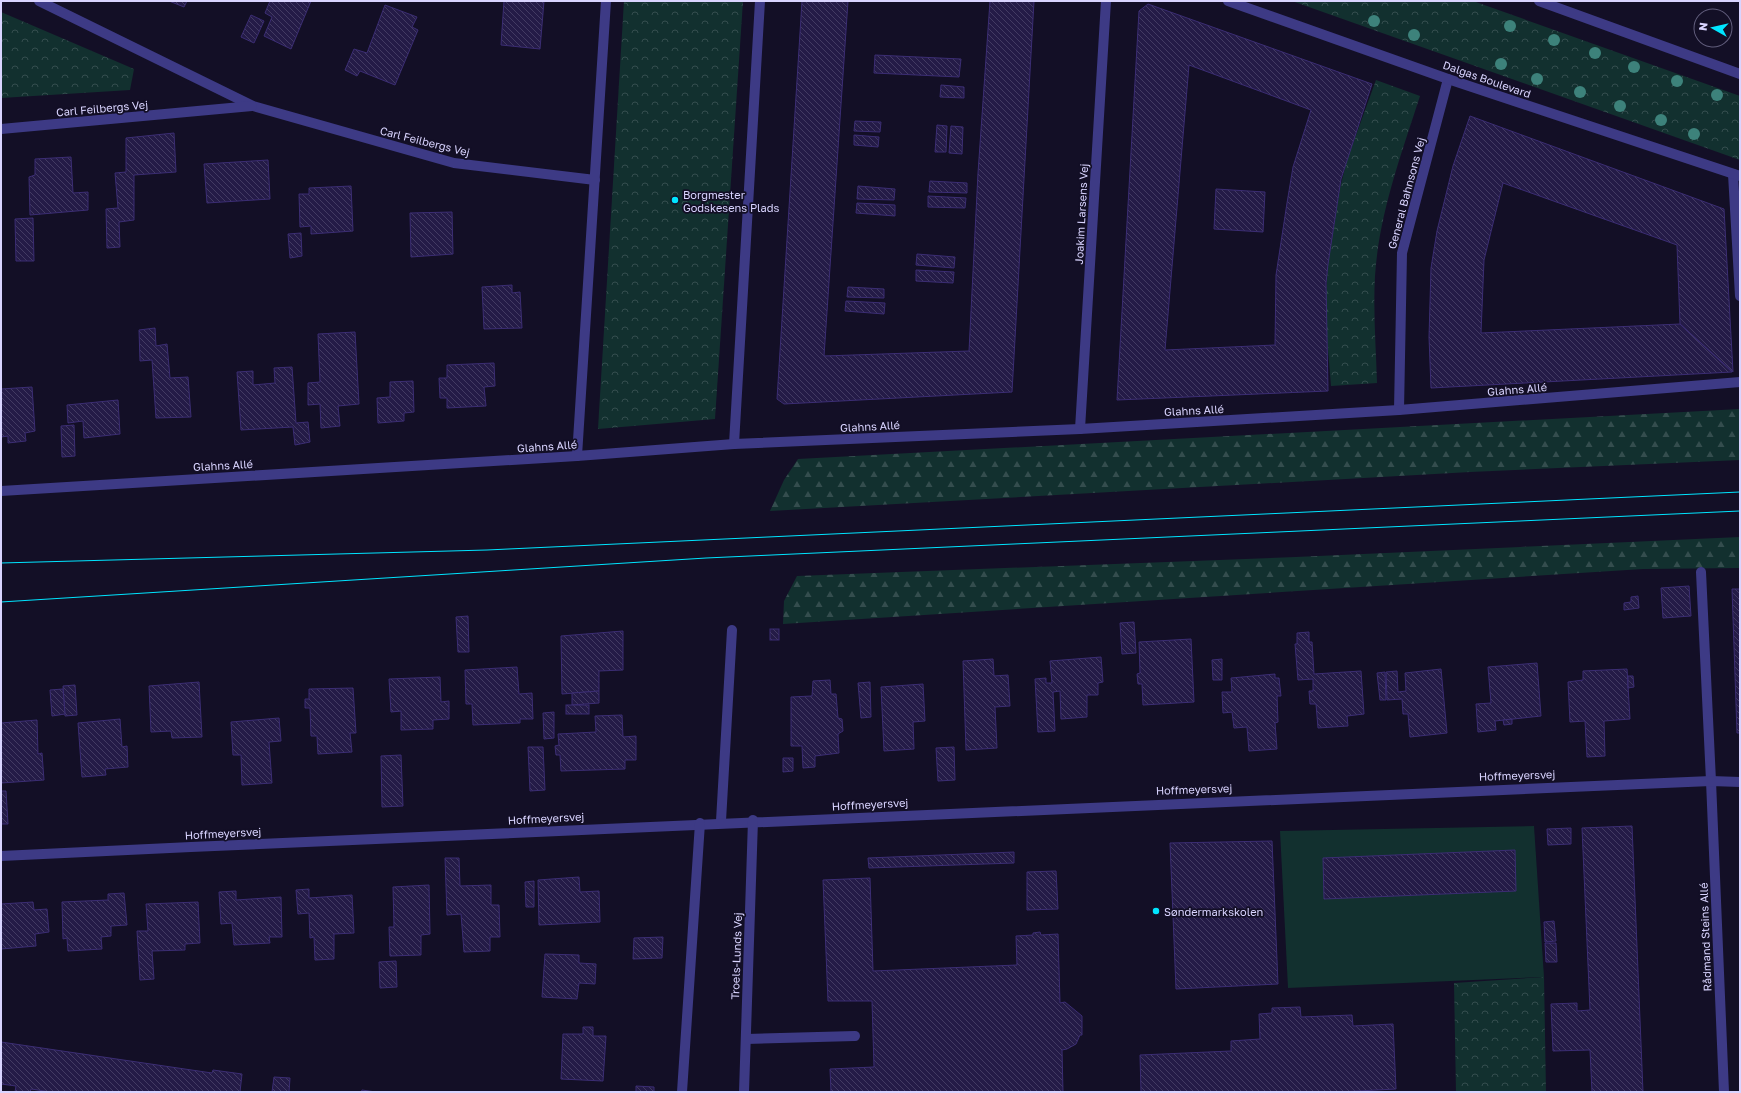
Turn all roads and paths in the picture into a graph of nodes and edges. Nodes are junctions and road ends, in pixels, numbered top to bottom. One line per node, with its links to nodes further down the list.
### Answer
1 (39, 1): 9 (street, Carl Feilbergs Vej)
2 (606, 1): 12 (street)
3 (760, 1): 17 (street)
4 (1106, 1): 16 (street, Joakim Larsens Vej)
5 (1228, 1): 8 (street, Dalgas Boulevard)
6 (1539, 1): 7 (street)
7 (1740, 74)
8 (1448, 79): 11 (street, Dalgas Boulevard); 15 (street, General Bahnsons Vej)
9 (253, 106): 10 (street, Carl Feilbergs Vej); 12 (street, Carl Feilbergs Vej)
10 (1, 129)
11 (1737, 175): 13 (street)
12 (594, 180): 18 (street)
13 (1740, 296)
14 (1740, 382): 15 (street, Glahns Allé)
15 (1399, 410): 16 (street, Glahns Allé)
16 (1080, 429): 17 (street, Glahns Allé)
17 (734, 444): 18 (street, Glahns Allé)
18 (577, 456): 19 (street, Glahns Allé)
19 (1, 491)
20 (1700, 572): 22 (street, Rådmand Steins Allé)
21 (732, 630): 25 (street)
22 (1711, 781): 23 (street, Hoffmeyersvej); 24 (street, Hoffmeyersvej); 32 (street, Rådmand Steins Allé)
23 (1740, 782)
24 (752, 820): 25 (street, Hoffmeyersvej); 29 (street, Troels-Lunds Vej)
25 (721, 821): 26 (street, Hoffmeyersvej)
26 (700, 823): 27 (street, Hoffmeyersvej); 30 (street)
27 (1, 856)
28 (855, 1036): 29 (street)
29 (746, 1039): 31 (street, Troels-Lunds Vej)
30 (682, 1092)
31 (744, 1092)
32 (1724, 1092)

